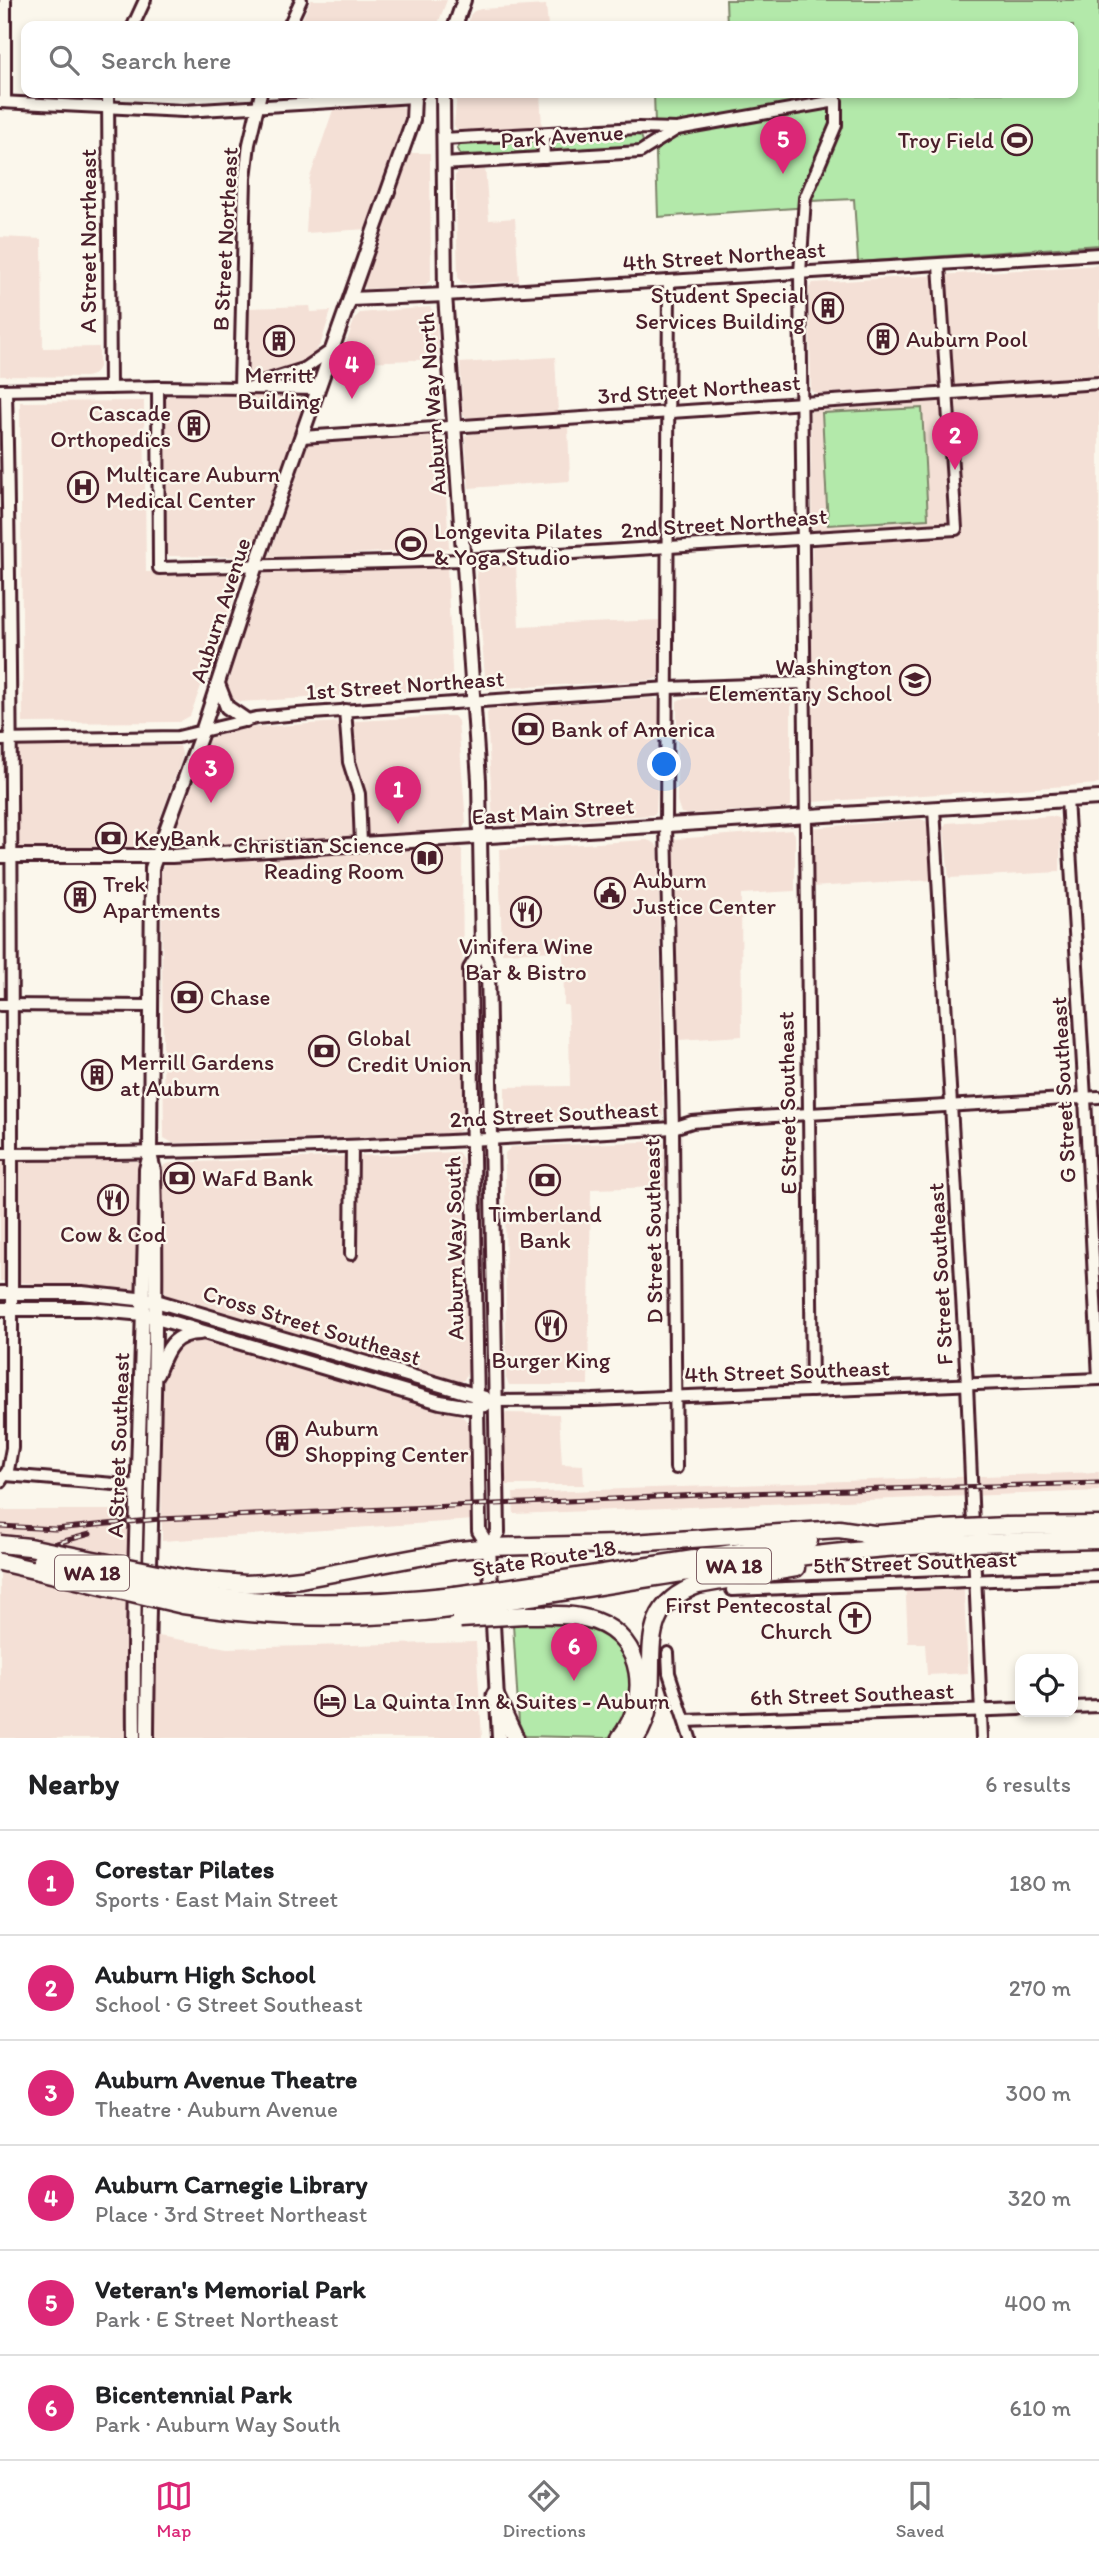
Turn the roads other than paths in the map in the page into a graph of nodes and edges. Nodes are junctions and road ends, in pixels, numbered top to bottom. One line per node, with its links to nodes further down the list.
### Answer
1 (5, 0): 14 (street)
2 (145, 0): 5 (street)
3 (302, 0): 6 (street)
4 (464, 0): 7 (main road)
5 (135, 21)
6 (292, 21)
7 (457, 21)
8 (108, 98): 16 (street, A Street Northeast)
9 (259, 98): 15 (street, B Street Northeast)
10 (379, 98): 15 (street)
11 (416, 98): 27 (main road, Auburn Avenue)
12 (443, 98): 19 (main road, Auburn Way North)
13 (836, 101): 17 (street, Park Avenue); 24 (street, E Street Southeast)
14 (2, 102): 16 (street)
15 (256, 108): 16 (street); 32 (street, B Street Northeast)
16 (108, 109): 31 (street, A Street Northeast)
17 (677, 129): 18 (street, Park Avenue); 20 (street, Park Avenue)
18 (543, 134): 19 (street, Park Avenue); 20 (street)
19 (443, 139): 21 (main road, Auburn Way North)
20 (544, 158): 21 (street, Park Avenue)
21 (443, 164): 26 (main road, Auburn Way North)
22 (1099, 254): 23 (street, 4th Street Northeast)
23 (939, 265): 24 (street, 4th Street Northeast); 35 (street)
24 (800, 273): 25 (street, 4th Street Northeast); 36 (street, E Street Southeast)
25 (669, 281): 26 (street, 4th Street Northeast); 37 (street, D Street Southeast)
26 (446, 295): 27 (main road, 4th Street Northeast); 38 (main road, Auburn Way North)
27 (351, 299): 28 (main road, Auburn Avenue)
28 (333, 349): 32 (street); 33 (main road, Auburn Avenue)
29 (1099, 383): 35 (street, 3rd Street Northeast)
30 (158, 387): 31 (street); 32 (street); 43 (street, 2nd Street Northeast)
31 (110, 388): 34 (street)
32 (240, 388): 33 (street)
33 (318, 389): 39 (main road, Auburn Avenue)
34 (3, 390): 44 (street)
35 (947, 393): 36 (street, 3rd Street Northeast); 40 (street, 2nd Street Northeast)
36 (803, 403): 37 (street, 3rd Street Northeast); 40 (street, E Street Southeast)
37 (667, 412): 38 (street, 3rd Street Northeast); 41 (street, D Street Southeast)
38 (454, 426): 39 (street, 3rd Street Northeast); 42 (main road, Auburn Way North)
39 (302, 437): 43 (main road, Auburn Avenue)
40 (802, 539): 41 (street, 2nd Street Northeast); 45 (street, E Street Southeast)
41 (667, 548): 42 (street, 2nd Street Northeast); 47 (street, D Street Southeast)
42 (463, 560): 43 (street, 2nd Street Northeast); 48 (main road, Auburn Way North)
43 (256, 565): 46 (main road, Auburn Avenue)
44 (5, 569): 52 (street)
45 (804, 683): 47 (street, 1st Street Northeast); 56 (street, E Street Southeast)
46 (218, 684): 50 (main road); 51 (main road, Auburn Avenue)
47 (668, 688): 48 (street, 1st Street Northeast); 57 (street, D Street Southeast)
48 (474, 701): 49 (street, 1st Street Northeast); 58 (main road, Auburn Way North)
49 (345, 710): 50 (street, 1st Street Northeast); 59 (street)
50 (246, 720): 51 (street, 1st Street Northeast)
51 (202, 732): 52 (street, 1st Street Northeast); 61 (main road, Auburn Avenue)
52 (6, 740): 60 (street)
53 (1099, 798): 54 (main road, East Main Street)
54 (1067, 799): 55 (main road, East Main Street); 66 (street, G Street Southeast)
55 (934, 808): 56 (main road, East Main Street); 67 (street, F Street Southeast)
56 (804, 814): 57 (main road, East Main Street); 68 (street, E Street Southeast)
57 (666, 825): 58 (main road, East Main Street); 69 (street, D Street Southeast)
58 (481, 837): 59 (main road, East Main Street); 62 (main road, Auburn Way South)
59 (362, 844): 61 (main road, East Main Street)
60 (5, 856): 61 (main road, East Main Street); 63 (street)
61 (155, 856): 64 (main road, A Street Southeast)
62 (482, 949): 70 (main road, Auburn Way South); 71 (main road, Auburn Way South)
63 (5, 1005): 64 (street); 73 (street)
64 (150, 1006): 74 (main road, A Street Southeast)
65 (1099, 1097): 66 (street, 2nd Street Southeast)
66 (1085, 1098): 67 (street, 2nd Street Southeast); 81 (street, G Street Southeast)
67 (951, 1106): 68 (street, 2nd Street Southeast); 83 (street, F Street Southeast)
68 (808, 1114): 69 (street, 2nd Street Southeast); 84 (street, E Street Southeast)
69 (673, 1128): 70 (street, 2nd Street Southeast); 85 (street, D Street Southeast)
70 (491, 1139): 71 (street, 2nd Street Southeast); 86 (main road, Auburn Way South)
71 (473, 1141): 72 (street, 2nd Street Southeast); 87 (main road, Auburn Way South)
72 (352, 1146): 74 (street, 2nd Street Southeast); 75 (street)
73 (5, 1154): 74 (street, 2nd Street Southeast); 76 (street)
74 (150, 1154): 77 (main road, A Street Southeast)
75 (351, 1254)
76 (6, 1293): 77 (main road, Cross Street Southeast); 78 (street)
77 (150, 1300): 79 (main road, A Street Southeast); 87 (main road, Cross Street Southeast)
78 (6, 1309): 79 (main road, Cross Street Southeast); 89 (street)
79 (149, 1316): 80 (main road, Cross Street Southeast); 82 (main road, A Street Southeast); 90 (main road, A Street Southeast)
80 (217, 1335): 82 (main road); 87 (main road, Cross Street Southeast)
81 (1099, 1379): 83 (street, 4th Street Southeast)
82 (153, 1384): 114 (main road, A Street Southeast)
83 (967, 1384): 84 (street, 4th Street Southeast); 101 (street, F Street Southeast)
84 (813, 1391): 85 (street, 4th Street Southeast)
85 (676, 1396): 86 (street, 4th Street Southeast); 88 (street, D Street Southeast)
86 (495, 1401): 87 (main road, Cross Street Southeast); 98 (main road, Auburn Way South)
87 (478, 1402): 98 (main road, Auburn Way South)
88 (676, 1468)
89 (3, 1479): 90 (street)
90 (138, 1486): 113 (main road, A Street Southeast)
91 (1099, 1525): 93 (highway, State Route 18 / WA 18)
92 (873, 1534): 94 (highway, State Route 18 / WA 18); 98 (highway); 103 (highway, State Route 18 / WA 18)
93 (1007, 1534): 94 (highway, State Route 18 / WA 18, bridge); 95 (highway, State Route 18 / WA 18)
94 (945, 1536): 96 (highway, State Route 18 / WA 18)
95 (1099, 1540)
96 (922, 1545): 103 (highway, State Route 18 / WA 18); 118 (highway)
97 (0, 1546): 104 (highway, State Route 18 / WA 18, bridge)
98 (489, 1547): 104 (highway); 107 (main road, Auburn Way South)
99 (0, 1562): 104 (highway, State Route 18 / WA 18, bridge)
100 (1099, 1576): 101 (street, 5th Street Southeast)
101 (974, 1580): 102 (street, 5th Street Southeast); 111 (street, F Street Southeast)
102 (733, 1590)
103 (524, 1591): 105 (highway, State Route 18 / WA 18, bridge)
104 (185, 1593): 105 (highway, State Route 18 / WA 18); 105 (highway, State Route 18 / WA 18)
105 (457, 1607): 117 (highway, bridge)
106 (668, 1653): 112 (street)
107 (495, 1695): 115 (main road, Auburn Way South); 116 (highway)
108 (1099, 1706): 109 (street)
109 (1078, 1707)
110 (1015, 1709): 111 (street, 6th Street Southeast)
111 (980, 1710): 112 (street, 6th Street Southeast); 120 (street, F Street Southeast)
112 (685, 1721): 119 (street)
113 (134, 1738)
114 (147, 1738)
115 (499, 1738)
116 (515, 1738)
117 (620, 1738)
118 (636, 1738)
119 (690, 1738)
120 (982, 1738)

